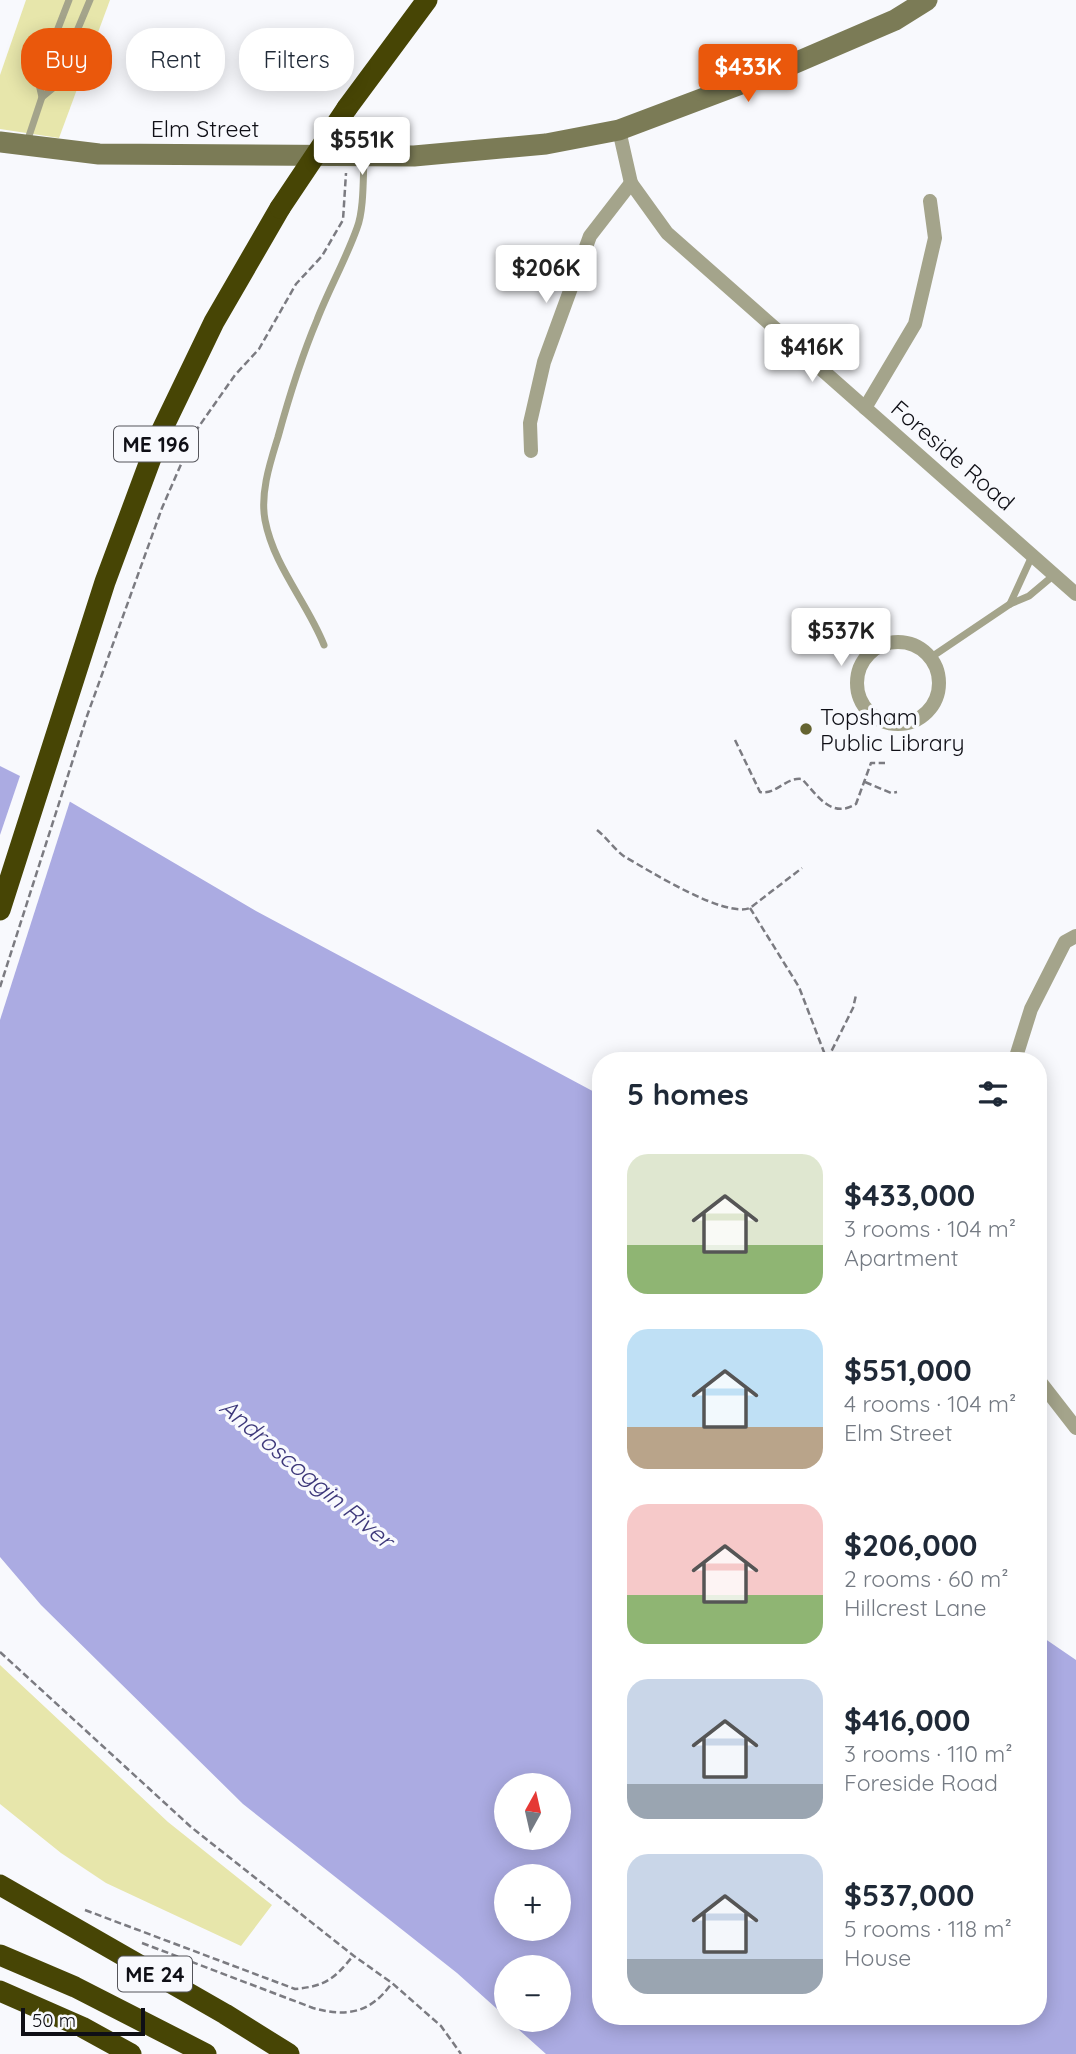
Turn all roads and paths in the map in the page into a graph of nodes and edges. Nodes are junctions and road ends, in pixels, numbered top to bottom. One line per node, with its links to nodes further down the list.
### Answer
1 (69, 0): 5 (lane)
2 (90, 0): 5 (lane)
3 (427, 0): 29 (highway, ME 196, bridge)
4 (926, 0): 6 (main road, Elm Street)
5 (42, 97): 8 (lane)
6 (619, 130): 9 (main road, Elm Street); 10 (street, Foreside Road)
7 (0, 142): 8 (main road, Elm Street)
8 (26, 146): 9 (main road, Elm Street)
9 (355, 156): 19 (lane); 31 (path)
10 (631, 183): 12 (street, Foreside Road); 13 (street)
11 (930, 201): 12 (street)
12 (865, 408): 14 (street, Foreside Road)
13 (531, 451)
14 (1033, 555): 15 (street, Foreside Road); 17 (lane)
15 (1054, 575): 16 (street, Foreside Road); 17 (lane)
16 (1076, 594)
17 (1010, 604): 21 (lane)
18 (836, 615): 20 (street)
19 (324, 645)
20 (873, 650): 21 (street); 21 (street)
21 (930, 658)
22 (735, 740): 24 (path)
23 (885, 763): 24 (path)
24 (865, 782): 25 (path)
25 (897, 792)
26 (597, 830): 28 (path)
27 (802, 867): 28 (path)
28 (750, 908): 33 (path)
29 (0, 910)
30 (1076, 936): 35 (street)
31 (0, 987)
32 (856, 995): 34 (path)
33 (824, 1052)
34 (831, 1052)
35 (1018, 1052)
36 (1047, 1391): 37 (street)
37 (1076, 1428)
38 (0, 1652): 43 (path)
39 (0, 1885): 48 (highway, ME 24)
40 (79, 1908): 43 (path)
41 (138, 1942): 44 (path)
42 (0, 1955): 47 (highway)
43 (354, 1956): 44 (path)
44 (392, 1983): 49 (path)
45 (0, 1991): 46 (highway)
46 (131, 2054)
47 (206, 2054)
48 (289, 2054)
49 (461, 2054)

